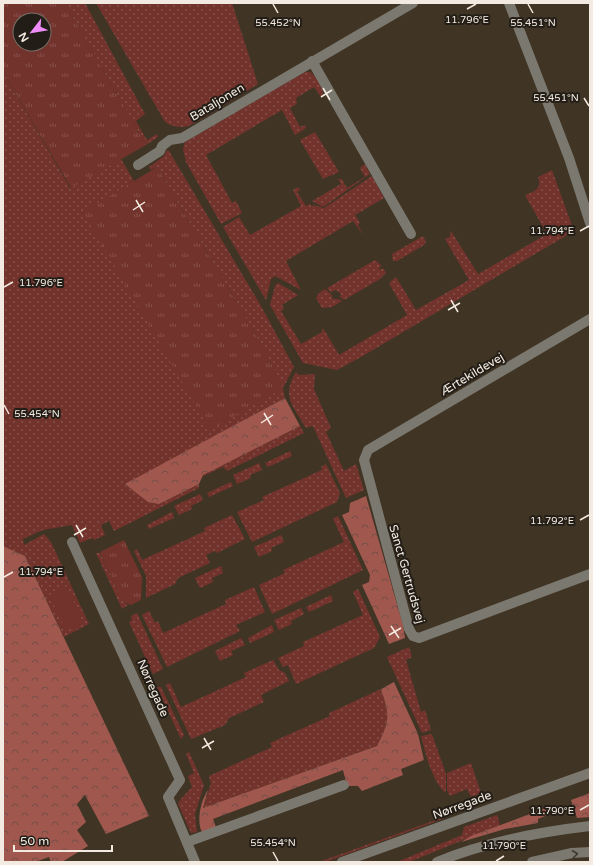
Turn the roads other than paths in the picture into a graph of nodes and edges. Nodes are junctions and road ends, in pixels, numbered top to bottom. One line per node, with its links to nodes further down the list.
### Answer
1 (414, 3): 3 (street, Bataljonen)
2 (509, 3): 5 (street)
3 (312, 61): 4 (street, Bataljonen); 6 (street)
4 (138, 164)
5 (589, 217)
6 (411, 234)
7 (590, 319): 8 (street, Ærtekildevej)
8 (368, 450): 10 (street, Sanct Gertrudsvej)
9 (72, 542): 14 (street, Nørregade)
10 (590, 574)
11 (590, 773): 17 (street, Nørregade)
12 (344, 785): 14 (street)
13 (590, 826): 18 (street)
14 (187, 842): 16 (street, Nørregade)
15 (590, 852): 19 (street, one-way to 15)
16 (195, 862)
17 (342, 862)
18 (437, 862)
19 (532, 862)

